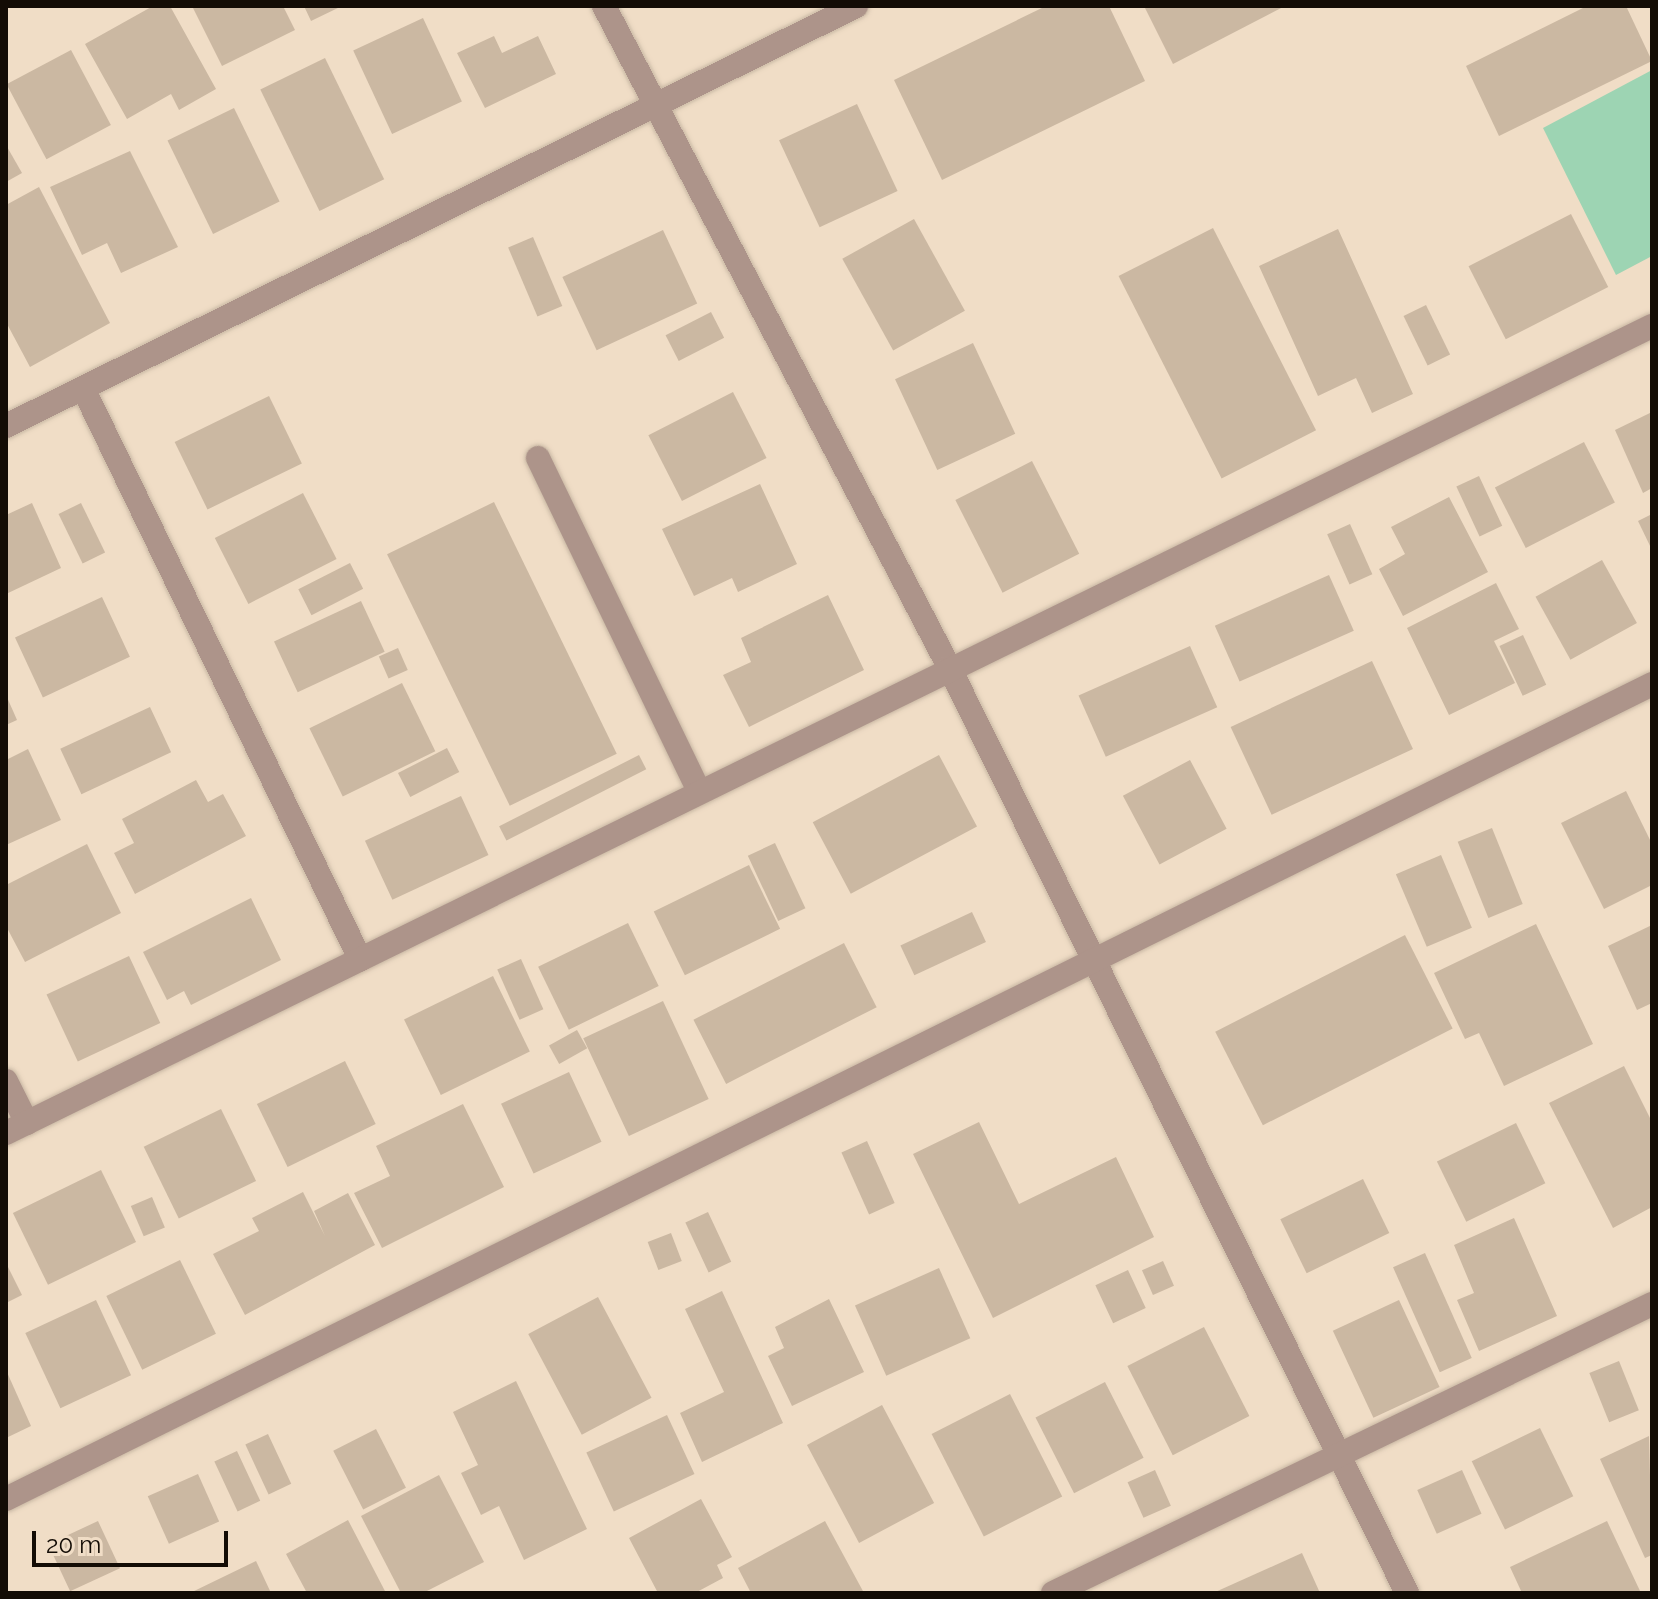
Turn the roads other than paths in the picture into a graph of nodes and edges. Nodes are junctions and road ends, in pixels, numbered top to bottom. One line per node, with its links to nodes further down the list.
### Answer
1 (604, 6): 3 (street)
2 (856, 6): 3 (street)
3 (653, 106): 5 (street); 8 (street)
4 (1652, 326): 8 (street)
5 (83, 388): 6 (street); 11 (street)
6 (6, 426)
7 (538, 458): 10 (street)
8 (949, 667): 10 (street); 12 (street)
9 (1652, 684): 12 (street)
10 (699, 791): 11 (street)
11 (360, 959): 14 (street)
12 (1095, 964): 16 (street); 17 (street)
13 (6, 1081): 14 (street)
14 (16, 1128)
15 (1652, 1304): 16 (street)
16 (1338, 1454): 18 (street); 19 (street)
17 (6, 1499)
18 (1053, 1593)
19 (1407, 1593)

